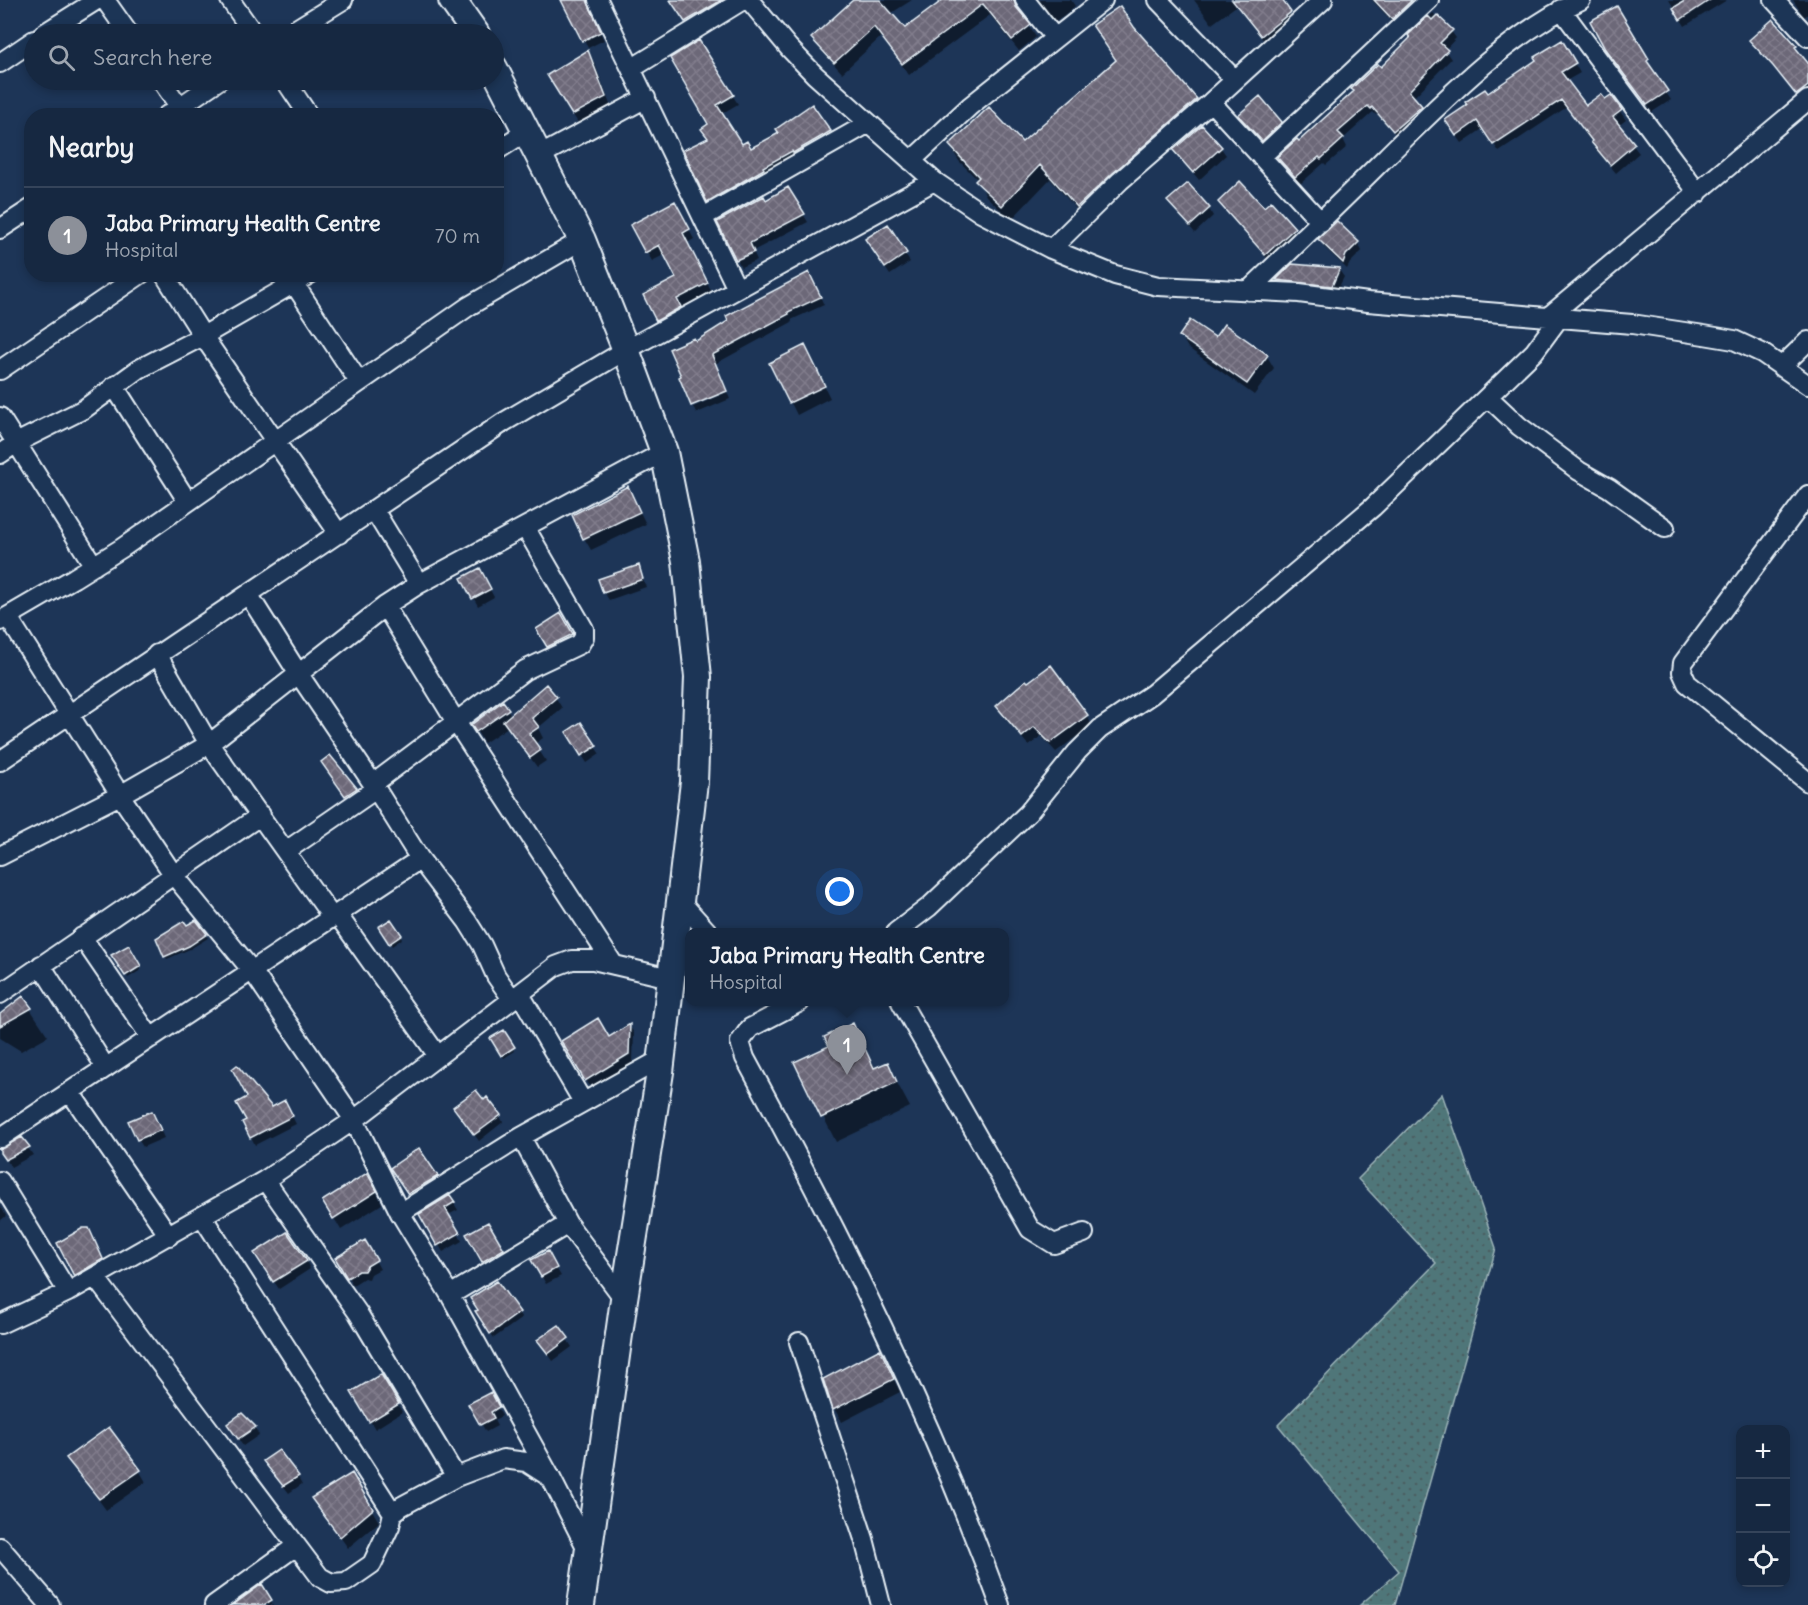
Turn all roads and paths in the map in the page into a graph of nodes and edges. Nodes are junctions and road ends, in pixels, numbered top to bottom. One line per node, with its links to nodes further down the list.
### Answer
1 (98, 0): 18 (street)
2 (105, 0): 19 (street)
3 (230, 0): 20 (street)
4 (343, 0): 21 (street)
5 (452, 0): 22 (main road)
6 (466, 0): 23 (main road)
7 (598, 0): 28 (street)
8 (743, 0): 28 (street)
9 (749, 0): 40 (street)
10 (1025, 0): 24 (street)
11 (1103, 0): 24 (street)
12 (1158, 0): 29 (street)
13 (1323, 0): 29 (street)
14 (1430, 0): 44 (street)
15 (1581, 0): 17 (street)
16 (1774, 0): 25 (street)
17 (1561, 9): 47 (street); 50 (street)
18 (59, 24)
19 (122, 24)
20 (247, 24)
21 (304, 24)
22 (469, 24)
23 (473, 24)
24 (1056, 38): 45 (street)
25 (1808, 38)
26 (24, 47): 27 (street)
27 (0, 63)
28 (631, 69): 34 (street)
29 (1235, 80): 36 (street)
30 (504, 88): 41 (main road)
31 (166, 90): 37 (street)
32 (206, 90): 38 (street)
33 (292, 90): 39 (street)
34 (646, 98): 43 (street); 49 (street)
35 (1808, 100): 47 (street)
36 (1211, 102): 44 (street); 53 (street)
37 (175, 108)
38 (182, 108)
39 (304, 108)
40 (869, 123): 45 (street); 49 (street)
41 (526, 131): 42 (street); 43 (main road)
42 (504, 146)
43 (539, 156): 52 (main road)
44 (1261, 157): 50 (street)
45 (911, 161): 46 (street)
46 (934, 181): 53 (street); 58 (street)
47 (1698, 192): 60 (street)
48 (24, 213): 51 (street)
49 (703, 217): 58 (street)
50 (1321, 222): 59 (street)
51 (0, 229)
52 (582, 240): 63 (main road); 66 (street)
53 (1051, 249): 59 (street)
54 (129, 282): 65 (street)
55 (169, 282): 61 (street)
56 (291, 282): 61 (street)
57 (300, 282): 66 (street)
58 (737, 289): 63 (street)
59 (1248, 291): 60 (street)
60 (1553, 318): 64 (street); 69 (street)
61 (203, 336): 68 (street); 71 (street)
62 (1808, 341): 64 (street)
63 (626, 350): 73 (main road); 77 (street)
64 (1781, 367): 67 (street)
65 (0, 370)
66 (359, 382): 71 (street)
67 (1808, 385)
68 (114, 386): 72 (street); 76 (street)
69 (1488, 397): 79 (street); 103 (street)
70 (0, 417): 72 (street)
71 (275, 440): 76 (street); 80 (street)
72 (18, 442): 74 (street); 81 (street)
73 (664, 452): 78 (street); 100 (main road)
74 (0, 454)
75 (1808, 495): 92 (street)
76 (188, 502): 81 (street)
77 (374, 510): 80 (street); 82 (street)
78 (525, 527): 82 (street); 89 (street)
79 (1665, 528)
80 (339, 534): 83 (street)
81 (94, 566): 85 (street)
82 (419, 584): 84 (street)
83 (248, 594): 86 (street); 87 (street)
84 (386, 606): 87 (street); 89 (street)
85 (4, 619): 88 (street)
86 (157, 654): 88 (street); 90 (street)
87 (298, 673): 90 (street); 93 (street)
88 (69, 715): 91 (street); 94 (street)
89 (456, 722): 93 (street); 106 (street)
90 (209, 744): 94 (street); 95 (street)
91 (0, 761)
92 (1808, 782)
93 (375, 787): 96 (street); 98 (street)
94 (120, 795): 97 (street); 99 (street)
95 (261, 815): 96 (street); 99 (street)
96 (286, 851): 101 (street)
97 (1, 854)
98 (420, 859): 101 (street); 110 (street)
99 (172, 874): 104 (street); 107 (street)
100 (681, 902): 102 (street); 108 (main road)
101 (335, 916): 107 (street); 114 (street)
102 (704, 928)
103 (902, 928)
104 (82, 937): 105 (street); 113 (street)
105 (41, 965): 109 (street); 116 (street)
106 (614, 965): 108 (street); 110 (street)
107 (253, 972): 113 (street); 119 (street)
108 (670, 978): 115 (main road)
109 (0, 994)
110 (516, 997): 114 (street); 118 (street)
111 (779, 1006): 146 (street)
112 (904, 1006): 128 (street)
113 (152, 1038): 116 (street)
114 (438, 1056): 119 (street)
115 (661, 1059): 118 (street); 133 (main road)
116 (106, 1068): 117 (street)
117 (70, 1092): 121 (street); 129 (street)
118 (583, 1101): 120 (street)
119 (354, 1120): 122 (street); 125 (street)
120 (521, 1137): 125 (street); 127 (street)
121 (0, 1138)
122 (265, 1180): 126 (street); 136 (street)
123 (0, 1181): 124 (street)
124 (6, 1205): 131 (street)
125 (400, 1213): 132 (street)
126 (202, 1216): 129 (street); 138 (street)
127 (568, 1224): 132 (street); 133 (street)
128 (1084, 1233)
129 (169, 1236): 130 (street)
130 (94, 1277): 131 (street); 139 (street)
131 (68, 1292): 134 (street)
132 (450, 1295): 137 (street)
133 (624, 1299): 140 (main road)
134 (0, 1324)
135 (799, 1341): 145 (street)
136 (456, 1477): 137 (street); 138 (street)
137 (551, 1478): 140 (street)
138 (393, 1513): 139 (street)
139 (296, 1546): 143 (street)
140 (588, 1551): 144 (main road)
141 (2, 1553): 142 (street)
142 (50, 1605)
143 (214, 1605)
144 (580, 1605)
145 (881, 1605)
146 (1000, 1605)

